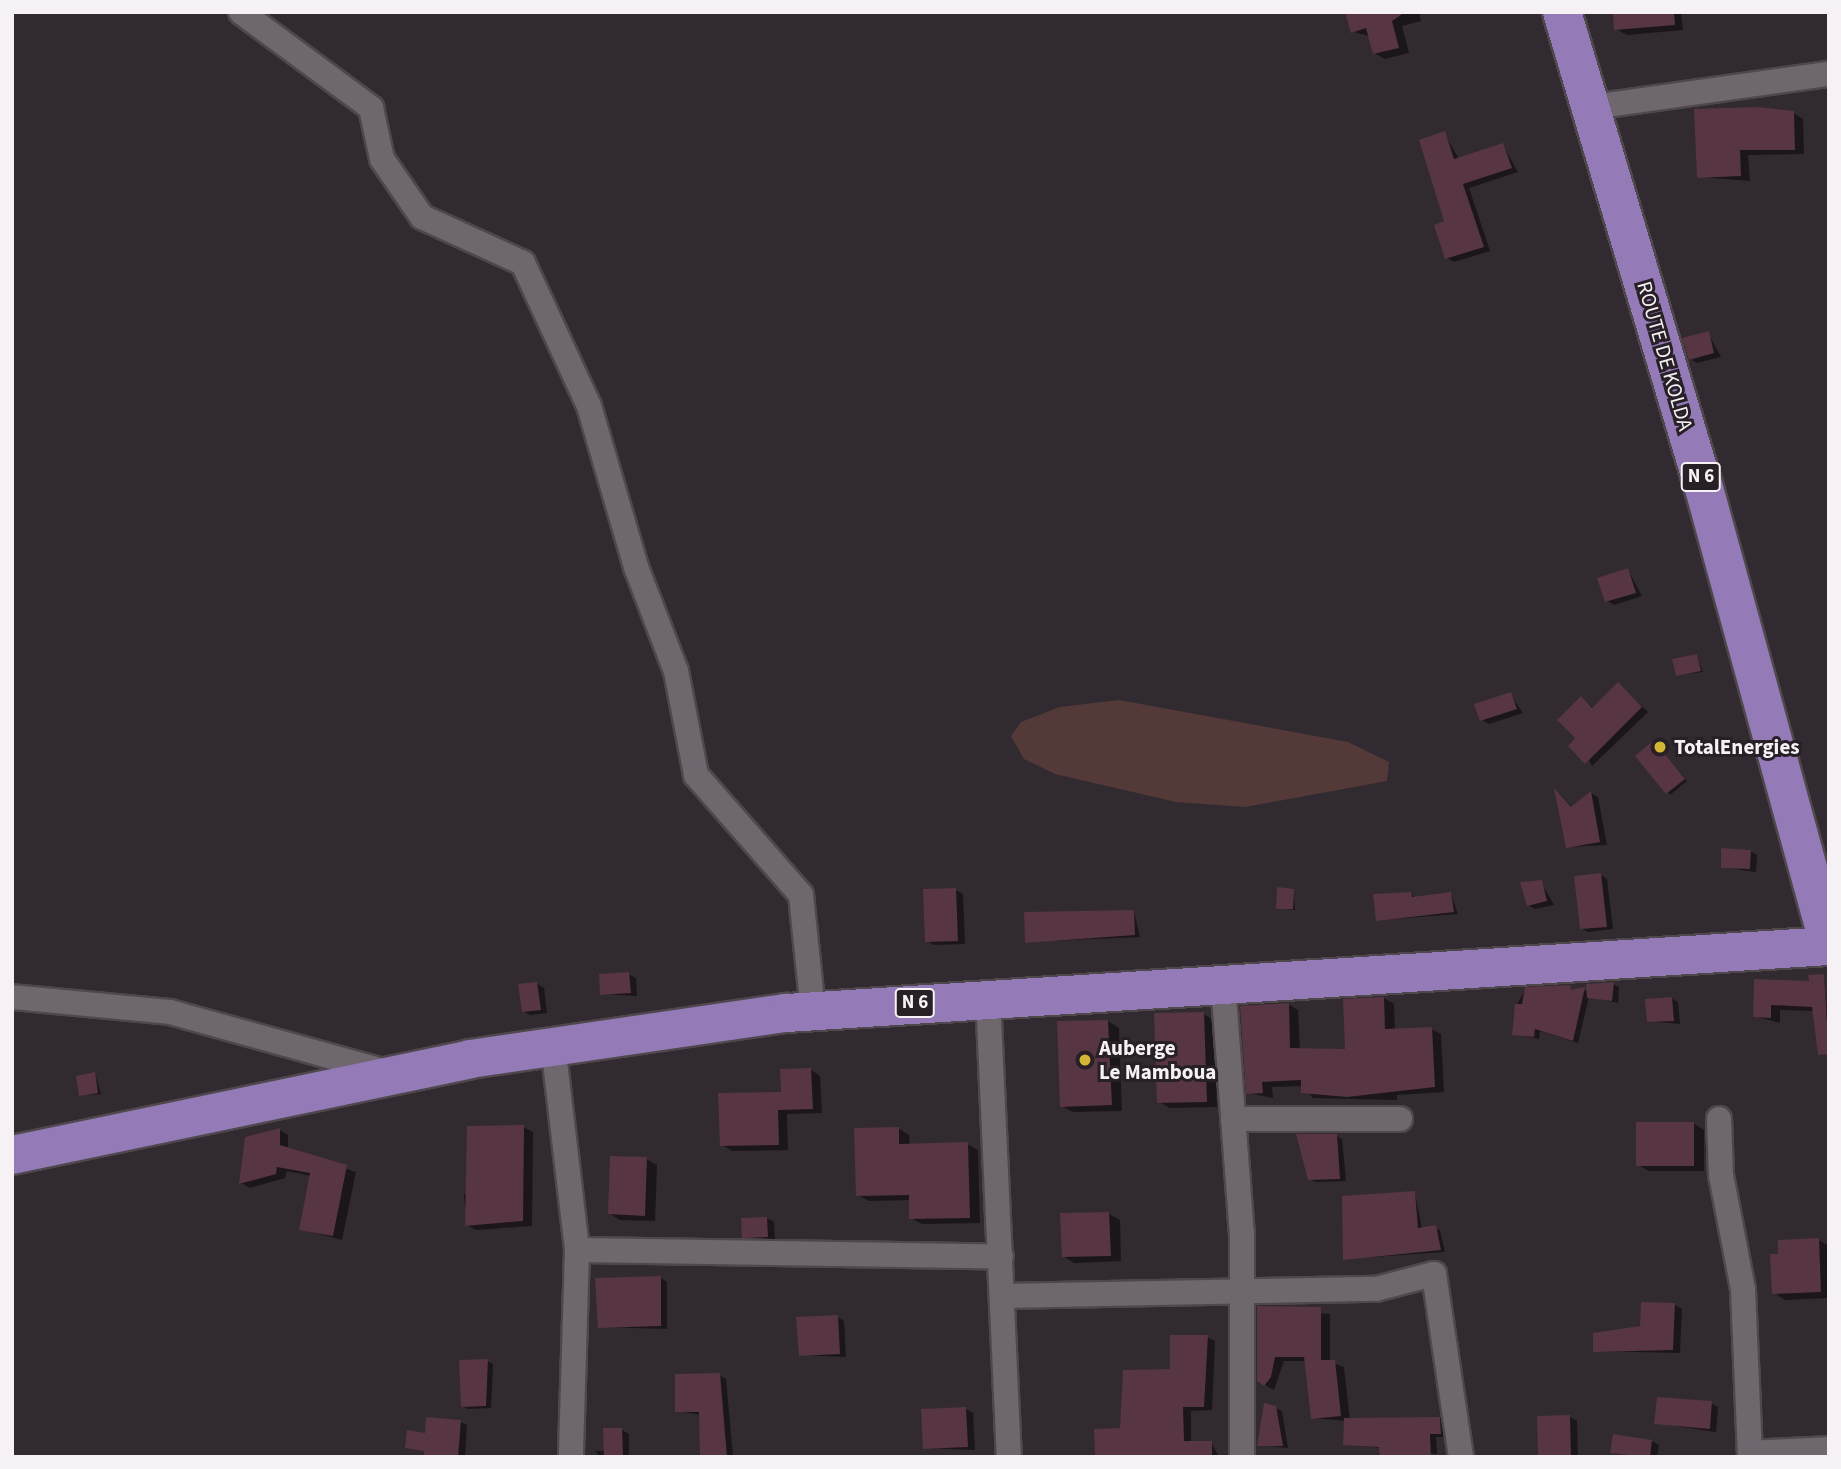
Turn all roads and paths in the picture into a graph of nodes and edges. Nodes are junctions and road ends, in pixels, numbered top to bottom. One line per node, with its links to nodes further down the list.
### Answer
1 (241, 12): 9 (street)
2 (1562, 12): 4 (main road, ROUTE DE KOLDA / N 6)
3 (1829, 74): 4 (street)
4 (1593, 107): 5 (main road, ROUTE DE KOLDA / N 6)
5 (1829, 945): 6 (main road, N 6)
6 (1223, 983): 8 (main road, N 6); 12 (street)
7 (12, 997): 11 (street)
8 (988, 997): 9 (main road, N 6); 17 (street)
9 (813, 1011): 10 (main road, N 6)
10 (553, 1045): 11 (main road, N 6); 16 (street)
11 (392, 1074): 15 (main road, N 6)
12 (1233, 1119): 13 (street); 18 (street)
13 (1400, 1119)
14 (1719, 1119): 21 (street)
15 (16, 1160)
16 (577, 1250): 17 (street); 22 (street)
17 (1001, 1256): 19 (street)
18 (1239, 1292): 19 (street); 24 (street); 25 (street)
19 (1003, 1296): 23 (street)
20 (1829, 1449): 21 (street)
21 (1749, 1456)
22 (571, 1457)
23 (1009, 1457)
24 (1242, 1457)
25 (1461, 1457)

